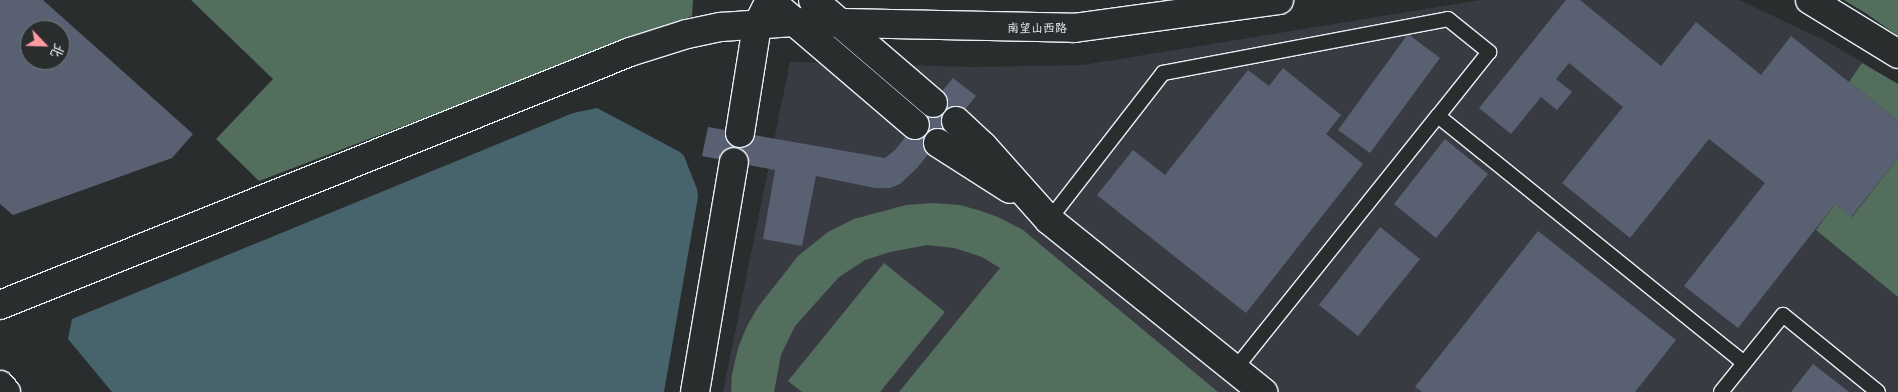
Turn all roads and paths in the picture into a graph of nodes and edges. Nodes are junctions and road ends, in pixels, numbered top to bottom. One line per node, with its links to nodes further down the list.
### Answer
1 (770, 0): 5 (street); 7 (street)
2 (813, 0): 6 (street)
3 (1279, 0): 6 (street, 南望山西路)
4 (1810, 0): 8 (street)
5 (794, 22): 6 (street, 南望山西路); 7 (street, 南望山西路); 12 (street)
6 (841, 25): 9 (street)
7 (757, 26): 13 (street); 17 (street, 南望山西路)
8 (1898, 54)
9 (933, 103)
10 (1438, 116): 16 (lane); 18 (lane); 19 (lane)
11 (956, 121): 16 (street)
12 (915, 125)
13 (740, 133)
14 (938, 143): 16 (street)
15 (734, 162): 22 (street)
16 (1041, 211): 19 (street)
17 (0, 304)
18 (1744, 363): 24 (lane); 25 (lane)
19 (1235, 369): 23 (street)
20 (0, 385): 21 (street)
21 (6, 392)
22 (695, 392)
23 (1263, 392)
24 (1721, 392)
25 (1878, 392)

